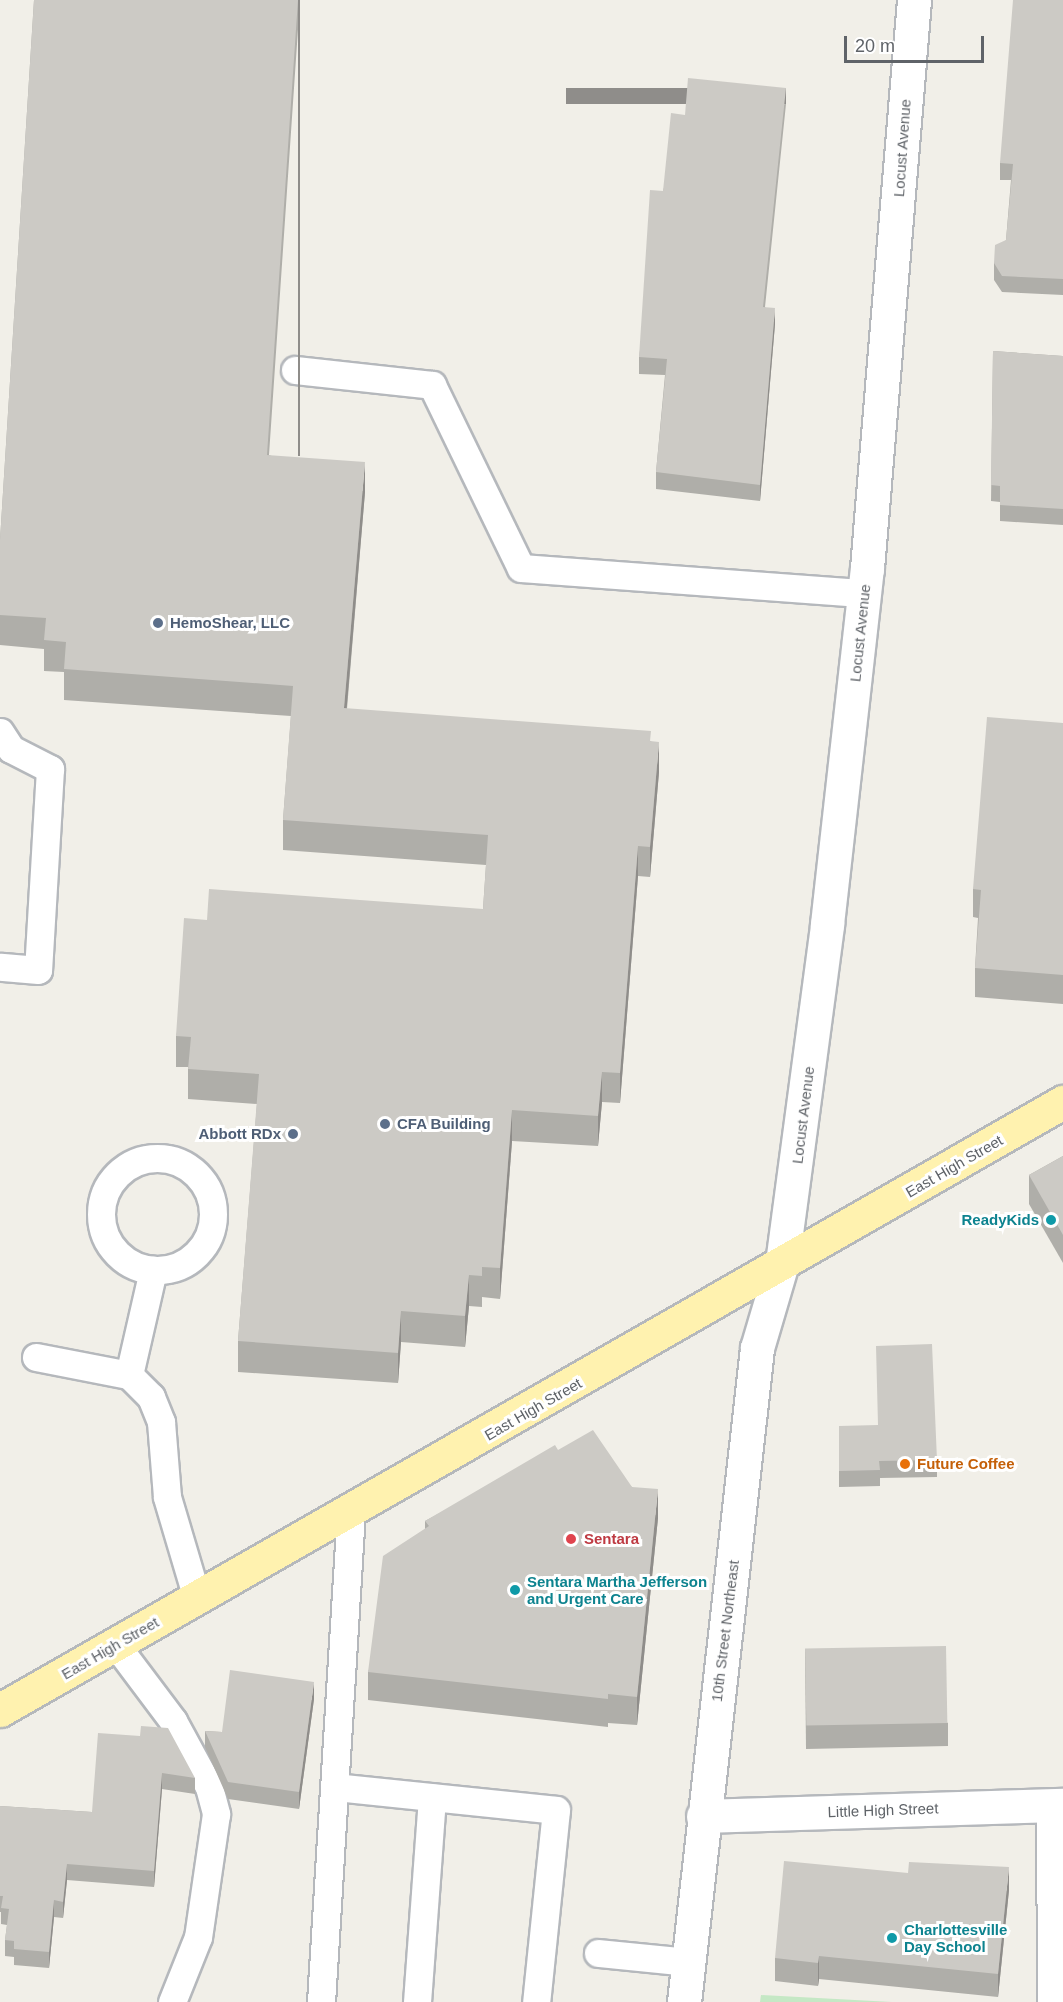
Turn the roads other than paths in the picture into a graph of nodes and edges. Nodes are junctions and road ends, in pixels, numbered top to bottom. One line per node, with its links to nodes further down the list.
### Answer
1 (914, 0): 3 (street, Locust Avenue)
2 (295, 370): 3 (lane)
3 (864, 592): 7 (street, Locust Avenue)
4 (0, 732): 5 (lane)
5 (0, 967)
6 (1063, 1102): 7 (main road, East High Street)
7 (782, 1263): 11 (main road, East High Street); 18 (street, 10th Street Northeast)
8 (153, 1270): 8 (lane); 10 (lane)
9 (36, 1357): 10 (lane)
10 (129, 1375): 12 (lane)
11 (351, 1511): 12 (main road, East High Street); 15 (lane)
12 (197, 1598): 13 (main road, East High Street)
13 (116, 1645): 14 (main road, East High Street); 21 (lane)
14 (0, 1710)
15 (335, 1787): 16 (lane); 22 (lane)
16 (432, 1798): 23 (lane); 24 (lane)
17 (1056, 1805): 18 (street, Little High Street); 26 (lane)
18 (703, 1816): 20 (street, 10th Street Northeast)
19 (598, 1953): 20 (lane)
20 (688, 1962): 25 (street, 10th Street Northeast)
21 (172, 2002)
22 (321, 2002)
23 (417, 2002)
24 (536, 2002)
25 (684, 2002)
26 (1051, 2002)

